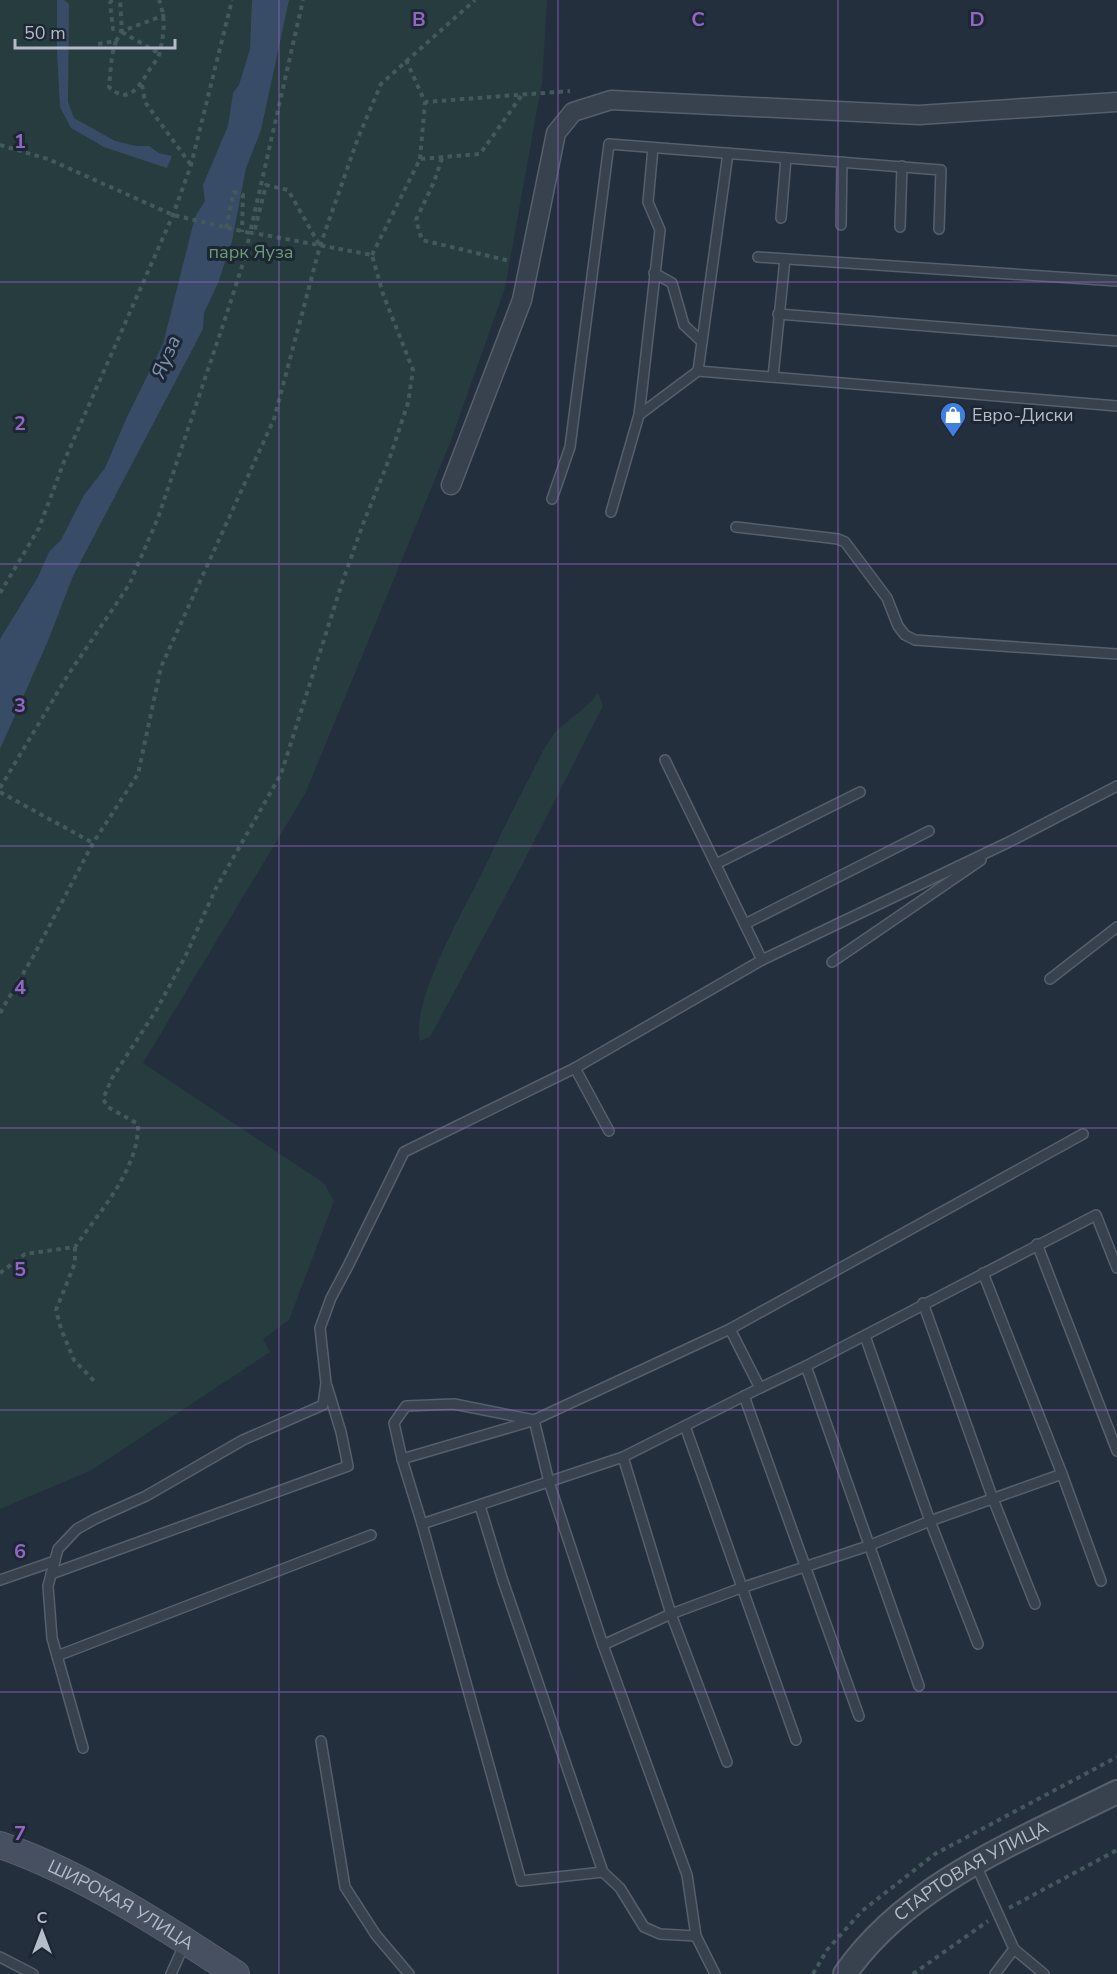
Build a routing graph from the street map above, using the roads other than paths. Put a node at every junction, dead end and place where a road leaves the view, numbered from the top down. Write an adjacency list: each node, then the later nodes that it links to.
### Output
1 (1117, 102): 22 (street)
2 (653, 148): 3 (lane); 13 (lane); 23 (lane)
3 (728, 153): 4 (lane); 17 (lane)
4 (786, 158): 5 (lane); 7 (lane)
5 (842, 162): 6 (lane); 8 (lane)
6 (902, 166): 9 (lane); 10 (lane)
7 (781, 218)
8 (841, 225)
9 (900, 227)
10 (939, 230)
11 (758, 257): 12 (lane)
12 (785, 259): 14 (lane); 15 (lane)
13 (654, 273): 17 (lane); 21 (lane)
14 (1117, 280)
15 (778, 314): 16 (lane); 19 (lane)
16 (1117, 341)
17 (702, 342): 18 (lane)
18 (698, 371): 19 (lane); 21 (lane)
19 (773, 377): 20 (lane)
20 (1117, 406)
21 (639, 415): 24 (lane)
22 (450, 485)
23 (552, 499)
24 (611, 512)
25 (736, 526): 26 (lane)
26 (1117, 654)
27 (665, 760): 32 (lane)
28 (1117, 786): 31 (lane)
29 (860, 792): 32 (lane)
30 (928, 831): 33 (lane)
31 (1009, 842): 35 (lane); 36 (lane)
32 (716, 864): 33 (lane)
33 (745, 924): 35 (lane)
34 (1117, 927): 37 (lane)
35 (762, 960): 38 (lane)
36 (832, 962)
37 (1050, 979)
38 (575, 1068): 39 (lane); 48 (lane)
39 (609, 1131)
40 (1083, 1134): 45 (lane)
41 (1037, 1244): 42 (lane); 43 (lane); 53 (lane)
42 (1117, 1268)
43 (983, 1274): 44 (lane); 56 (lane)
44 (923, 1303): 46 (lane); 58 (lane)
45 (730, 1329): 49 (lane); 51 (lane)
46 (865, 1336): 47 (lane); 60 (lane)
47 (806, 1366): 49 (lane); 63 (lane)
48 (326, 1383): 64 (lane); 66 (lane)
49 (760, 1388): 50 (lane)
50 (744, 1396): 52 (lane); 65 (lane)
51 (534, 1420): 55 (lane); 55 (lane); 57 (lane)
52 (685, 1426): 54 (lane); 69 (lane)
53 (1117, 1451)
54 (623, 1457): 57 (lane); 71 (lane)
55 (402, 1459): 61 (lane)
56 (1062, 1474): 58 (lane); 68 (lane)
57 (549, 1482): 59 (lane); 73 (lane)
58 (993, 1499): 60 (lane); 70 (lane)
59 (480, 1506): 61 (lane); 84 (lane)
60 (930, 1521): 63 (lane); 72 (lane)
61 (422, 1524): 84 (lane)
62 (371, 1535): 74 (lane)
63 (868, 1546): 65 (lane); 75 (lane)
64 (55, 1561): 66 (lane); 67 (lane)
65 (805, 1567): 69 (lane); 76 (lane)
66 (51, 1575): 74 (lane)
67 (0, 1580)
68 (1101, 1581)
69 (741, 1588): 71 (lane); 77 (lane)
70 (1035, 1604)
71 (671, 1614): 73 (lane); 80 (lane)
72 (978, 1644)
73 (603, 1645): 85 (lane)
74 (57, 1656): 79 (lane)
75 (919, 1686)
76 (859, 1716)
77 (796, 1740)
78 (321, 1741): 92 (lane)
79 (83, 1749)
80 (727, 1762)
81 (1117, 1792): 83 (street, СТАРТОВАЯ УЛИЦА)
82 (0, 1845): 86 (main road, ШИРОКАЯ УЛИЦА)
83 (975, 1863): 87 (lane); 94 (street, СТАРТОВАЯ УЛИЦА)
84 (603, 1872): 85 (lane)
85 (696, 1936): 93 (lane)
86 (186, 1941): 90 (lane); 91 (main road, ШИРОКАЯ УЛИЦА)
87 (1014, 1949): 95 (lane); 96 (lane)
88 (0, 1957): 89 (lane)
89 (33, 1974)
90 (171, 1974)
91 (236, 1974)
92 (408, 1974)
93 (715, 1974)
94 (845, 1974)
95 (996, 1974)
96 (1044, 1974)

